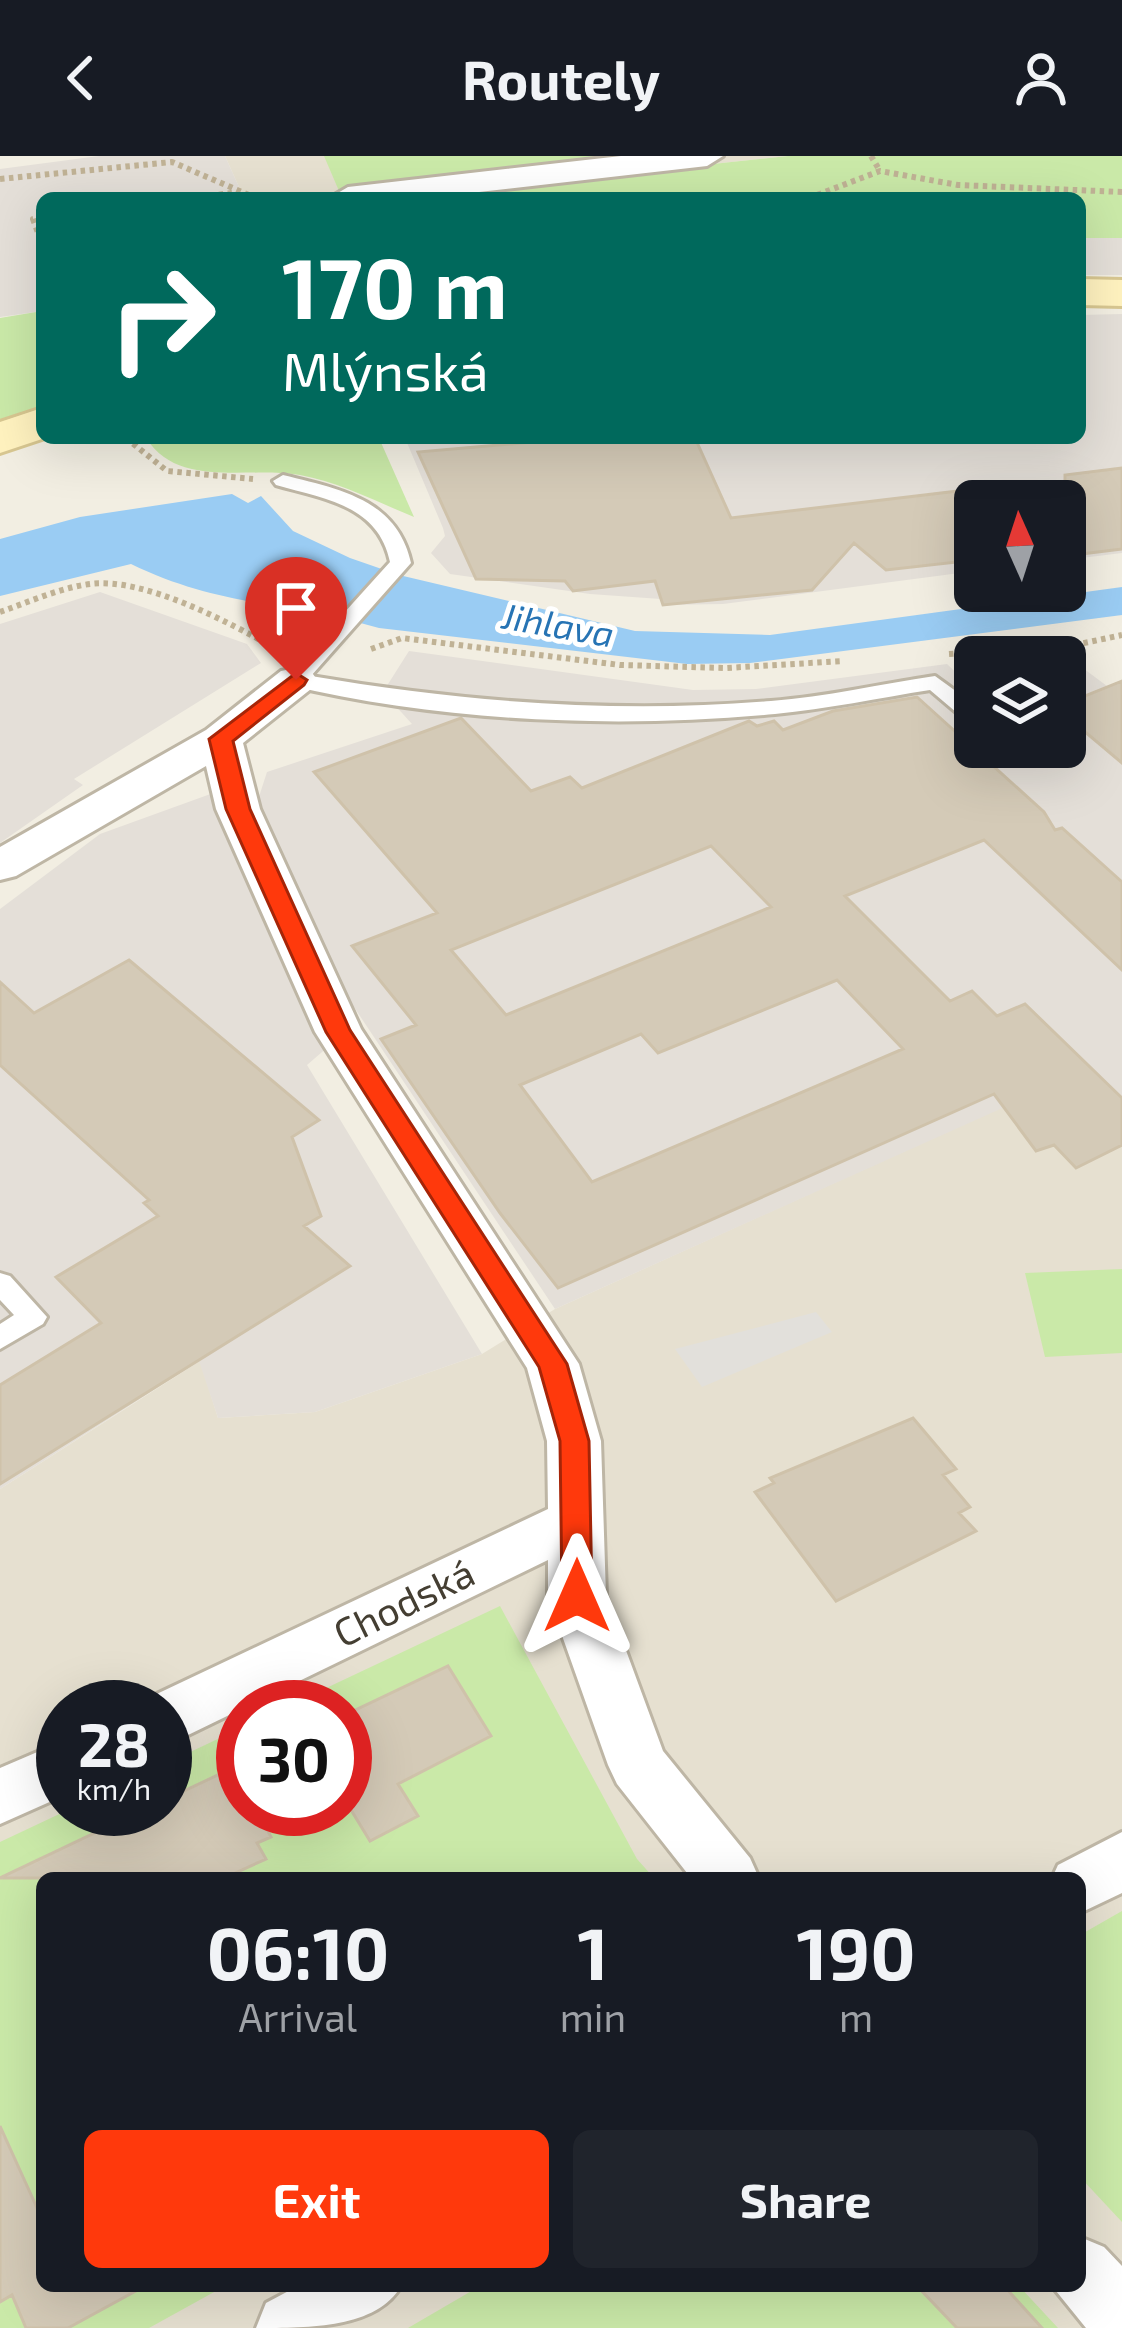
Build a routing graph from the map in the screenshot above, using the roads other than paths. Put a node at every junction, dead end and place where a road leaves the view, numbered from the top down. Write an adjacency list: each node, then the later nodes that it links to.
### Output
1 (707, 156): 2 (street)
2 (384, 192)
3 (1086, 292): 4 (street)
4 (1122, 293)
5 (36, 425): 6 (street)
6 (0, 440)
7 (283, 482): 8 (lane)
8 (306, 669): 9 (lane); 10 (street)
9 (954, 699)
10 (221, 739): 11 (street); 14 (street)
11 (0, 866)
12 (0, 1283): 13 (lane)
13 (0, 1338)
14 (577, 1520): 15 (street, Chodská); 19 (street)
15 (192, 1705)
16 (36, 1780): 17 (street)
17 (0, 1797)
18 (1122, 1860): 20 (street)
19 (723, 1872)
20 (1086, 1881)
21 (1086, 2277): 23 (street)
22 (356, 2292): 24 (street)
23 (1122, 2316)
24 (291, 2328)

